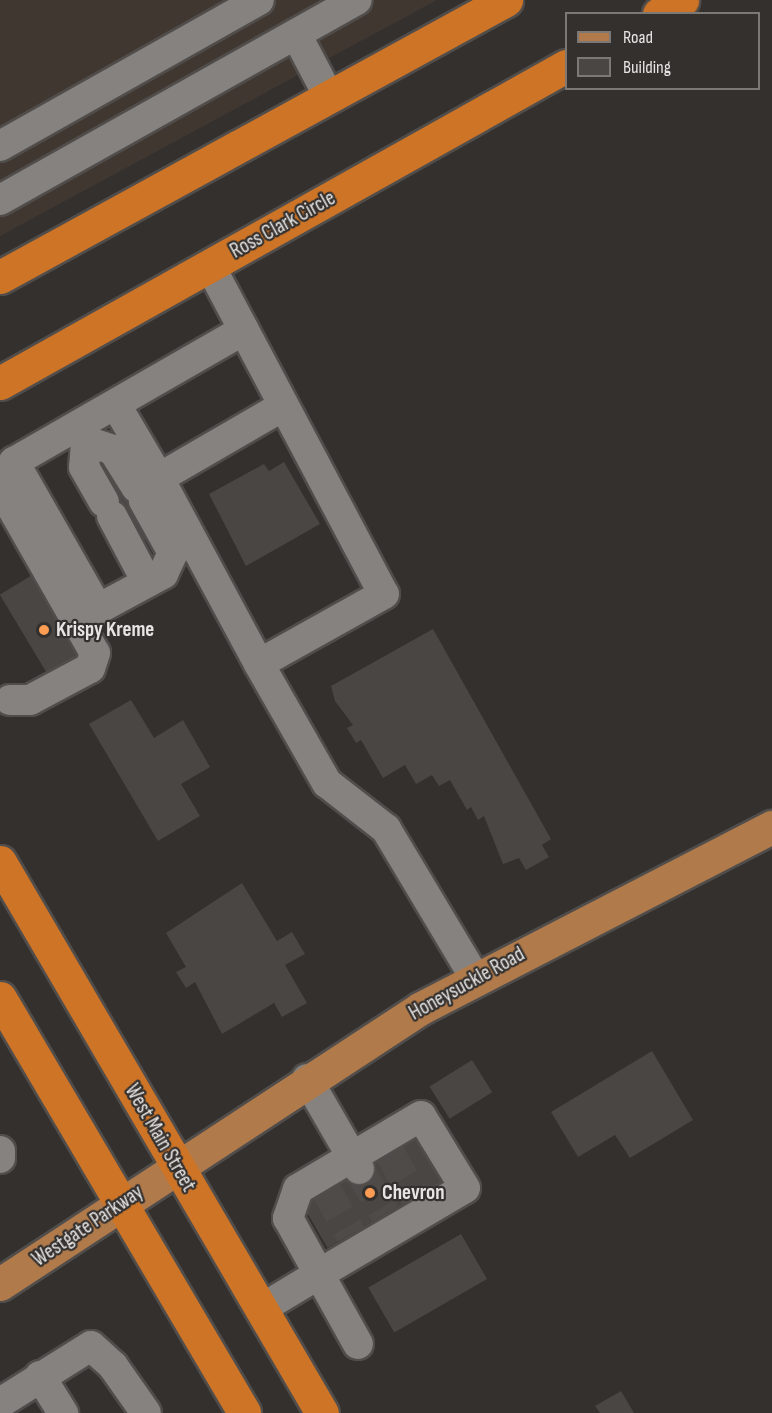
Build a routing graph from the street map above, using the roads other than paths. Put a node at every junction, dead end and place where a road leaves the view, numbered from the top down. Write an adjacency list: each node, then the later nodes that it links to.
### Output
1 (259, 0): 9 (lane)
2 (357, 0): 6 (lane)
3 (506, 0): 8 (highway)
4 (682, 0): 5 (highway)
5 (662, 12)
6 (296, 34): 8 (lane); 10 (lane)
7 (565, 67): 11 (highway, Ross Clark Circle)
8 (328, 95): 12 (highway)
9 (0, 146)
10 (0, 200)
11 (210, 266): 13 (lane); 14 (highway, Ross Clark Circle)
12 (0, 277)
13 (244, 330): 15 (lane); 16 (lane)
14 (0, 383)
15 (116, 405): 17 (lane); 19 (lane)
16 (283, 406): 19 (lane); 22 (lane)
17 (82, 434): 18 (lane); 19 (lane); 21 (lane)
18 (4, 488): 21 (lane); 23 (lane)
19 (146, 488): 20 (lane); 21 (lane)
20 (199, 555): 21 (lane); 22 (lane)
21 (155, 578)
22 (259, 664): 26 (lane)
23 (3, 696)
24 (772, 827): 26 (main road, Honeysuckle Road)
25 (0, 862): 32 (highway, West Main Street)
26 (475, 978): 28 (main road, Honeysuckle Road)
27 (0, 998): 33 (highway)
28 (307, 1079): 31 (lane); 32 (main road, Honeysuckle Road)
29 (0, 1151): 30 (lane)
30 (0, 1158)
31 (356, 1163): 34 (lane); 34 (lane)
32 (176, 1166): 33 (main road, Westgate Parkway); 36 (highway, West Main Street)
33 (120, 1204): 35 (main road, Westgate Parkway); 42 (highway)
34 (319, 1274): 36 (lane); 37 (lane)
35 (0, 1284)
36 (261, 1309): 43 (highway, West Main Street)
37 (358, 1344)
38 (40, 1376): 39 (lane); 40 (lane); 41 (lane)
39 (0, 1403)
40 (63, 1413)
41 (146, 1413)
42 (244, 1413)
43 (322, 1413)

